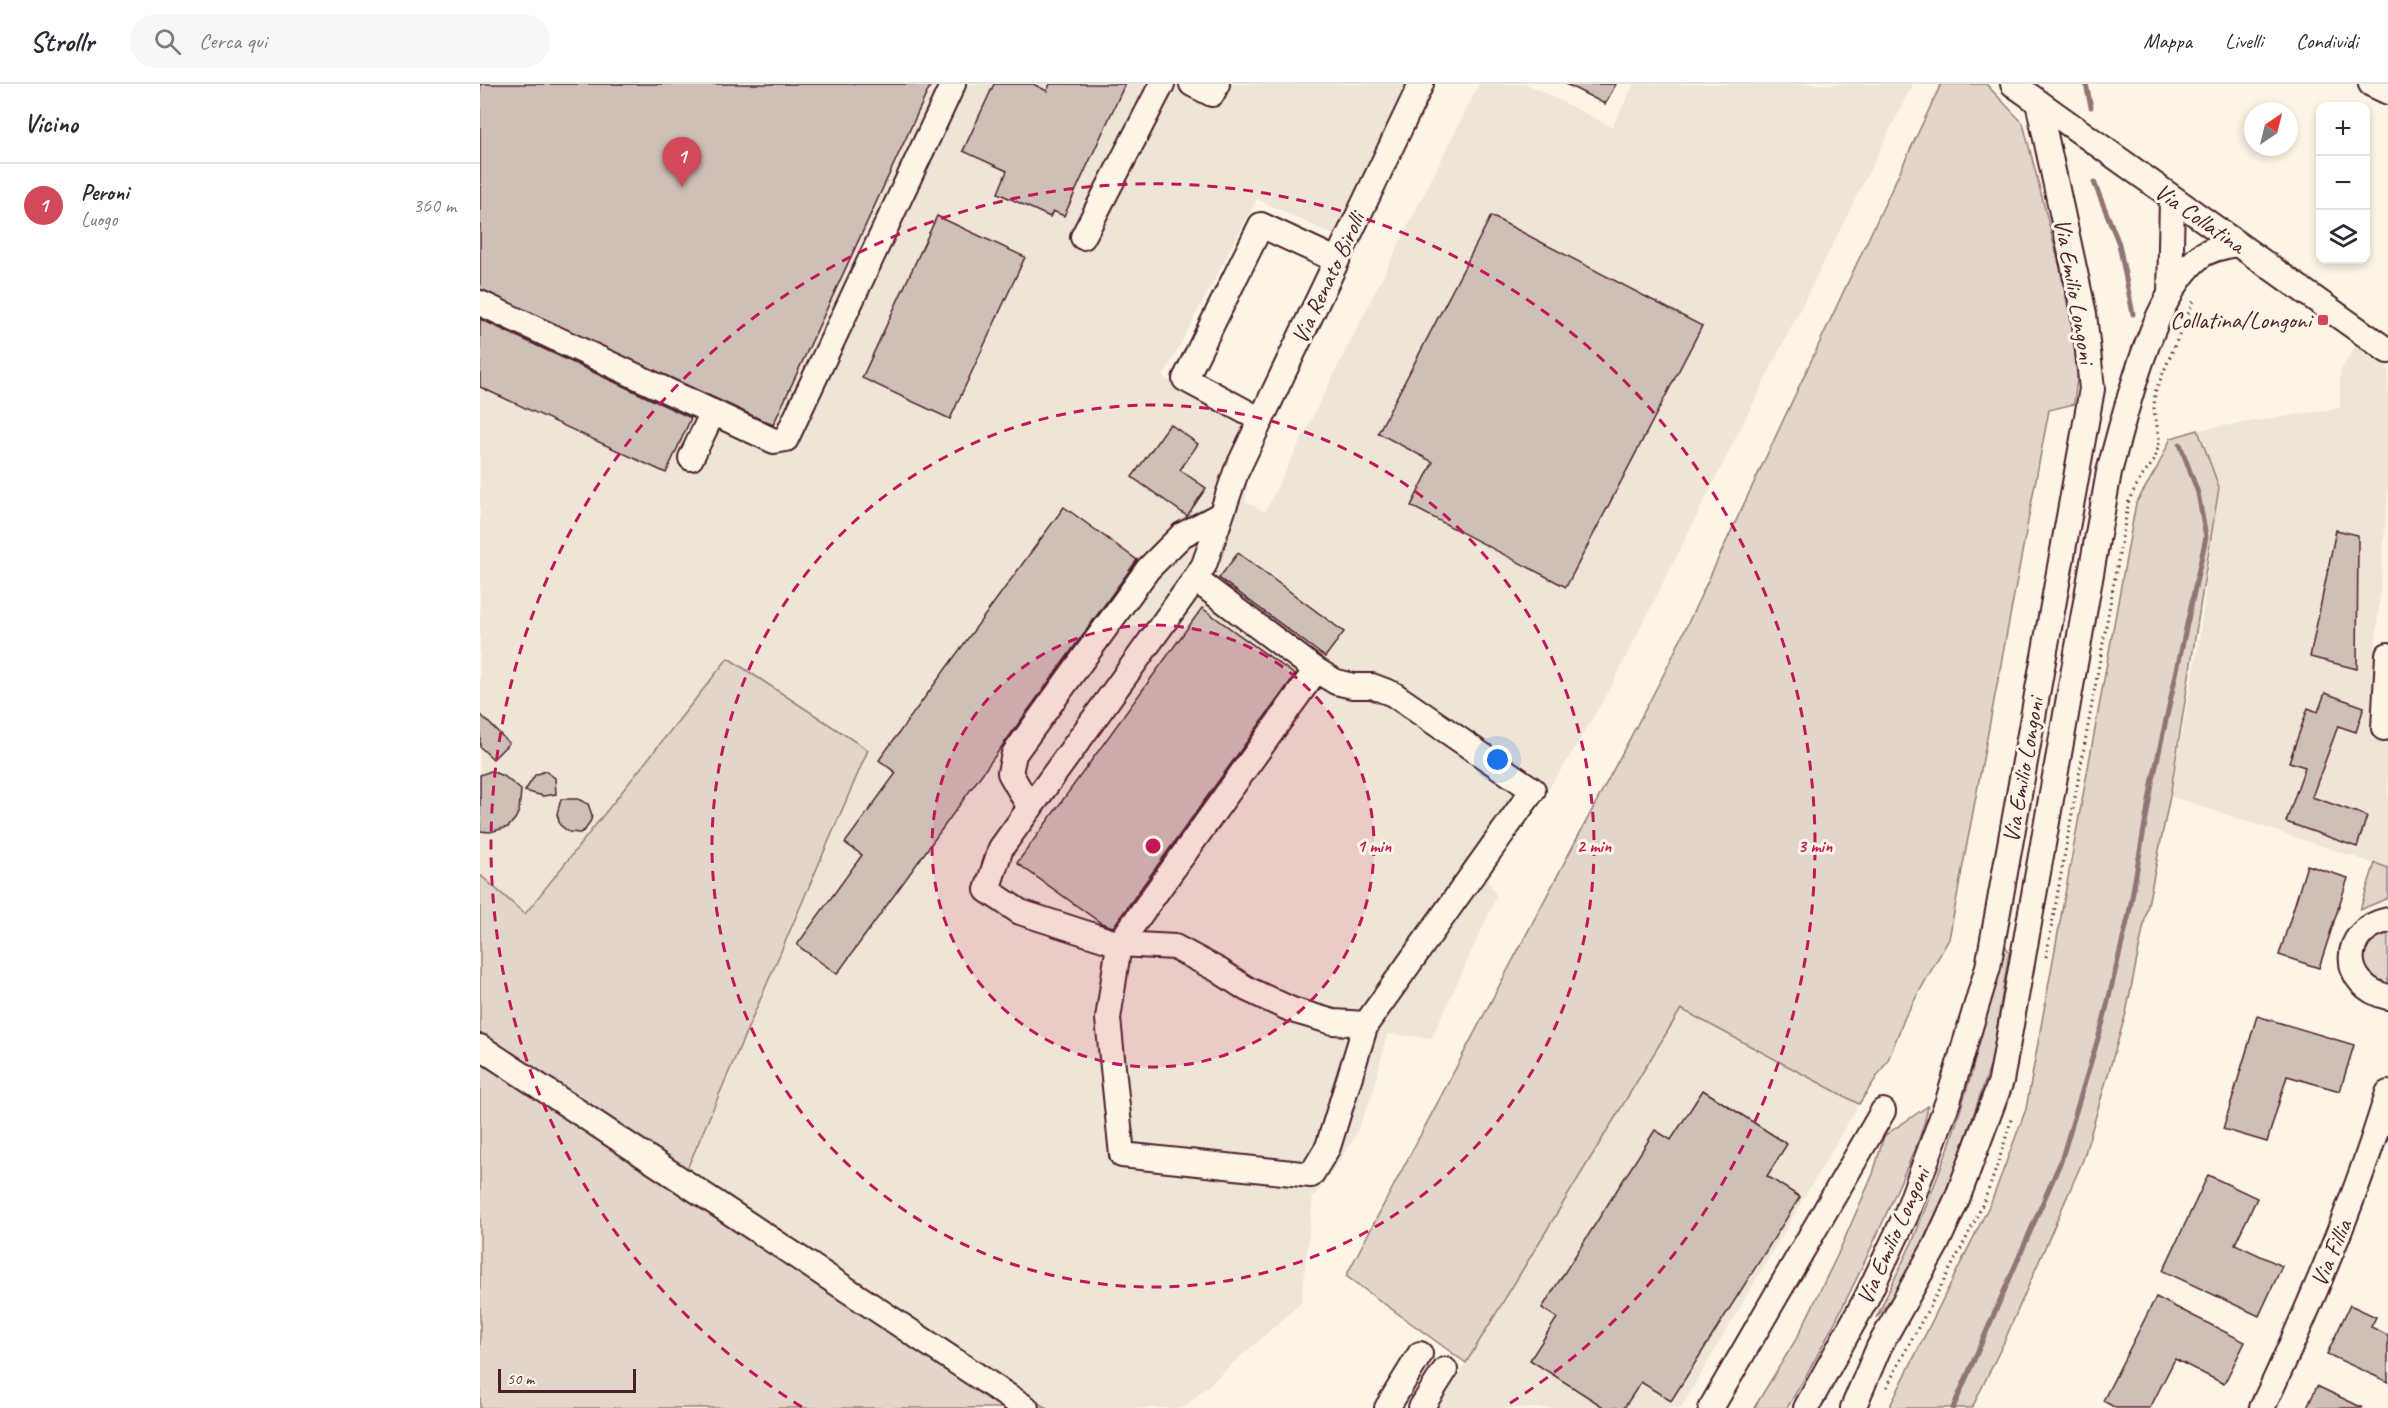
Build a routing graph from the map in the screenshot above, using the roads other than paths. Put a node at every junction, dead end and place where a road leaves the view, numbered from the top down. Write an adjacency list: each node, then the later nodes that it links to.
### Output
1 (953, 84): 17 (street)
2 (1162, 84): 11 (street)
3 (1192, 84): 4 (street)
4 (1217, 84)
5 (1421, 84): 13 (street, Via Renato Birolli)
6 (2013, 84): 9 (street, Via Collatina)
7 (2371, 84): 8 (street)
8 (2388, 92)
9 (2038, 102): 10 (street, Via Collatina); 39 (street, Via Emilio Longoni)
10 (2172, 198): 12 (street, Via Collatina); 14 (street)
11 (1083, 237)
12 (2236, 244): 14 (street, Via Emilio Longoni); 16 (street, Via Collatina)
13 (1336, 260): 18 (street, Via Renato Birolli); 18 (street)
14 (2170, 295): 40 (street, Via Emilio Longoni)
15 (480, 303): 17 (street)
16 (2388, 351)
17 (712, 412): 19 (street)
18 (1261, 420): 20 (street, Via Renato Birolli)
19 (691, 458)
20 (1221, 515): 21 (street, Via Renato Birolli); 25 (street)
21 (1195, 579): 23 (street); 25 (street, Via Renato Birolli)
22 (2388, 655): 24 (street)
23 (1316, 670): 27 (street); 29 (street)
24 (2384, 728)
25 (1030, 808): 27 (street, Via Renato Birolli)
26 (2388, 920): 28 (street)
27 (1119, 944): 29 (street); 29 (street)
28 (2388, 997)
29 (1366, 1024)
30 (480, 1047): 35 (street)
31 (2388, 1095): 41 (street, Via Fillia)
32 (1883, 1111): 38 (street)
33 (1420, 1354): 36 (street)
34 (1445, 1370): 37 (street)
35 (1026, 1408)
36 (1387, 1408)
37 (1421, 1408)
38 (1711, 1408)
39 (1806, 1408)
40 (1853, 1408)
41 (2262, 1408)

